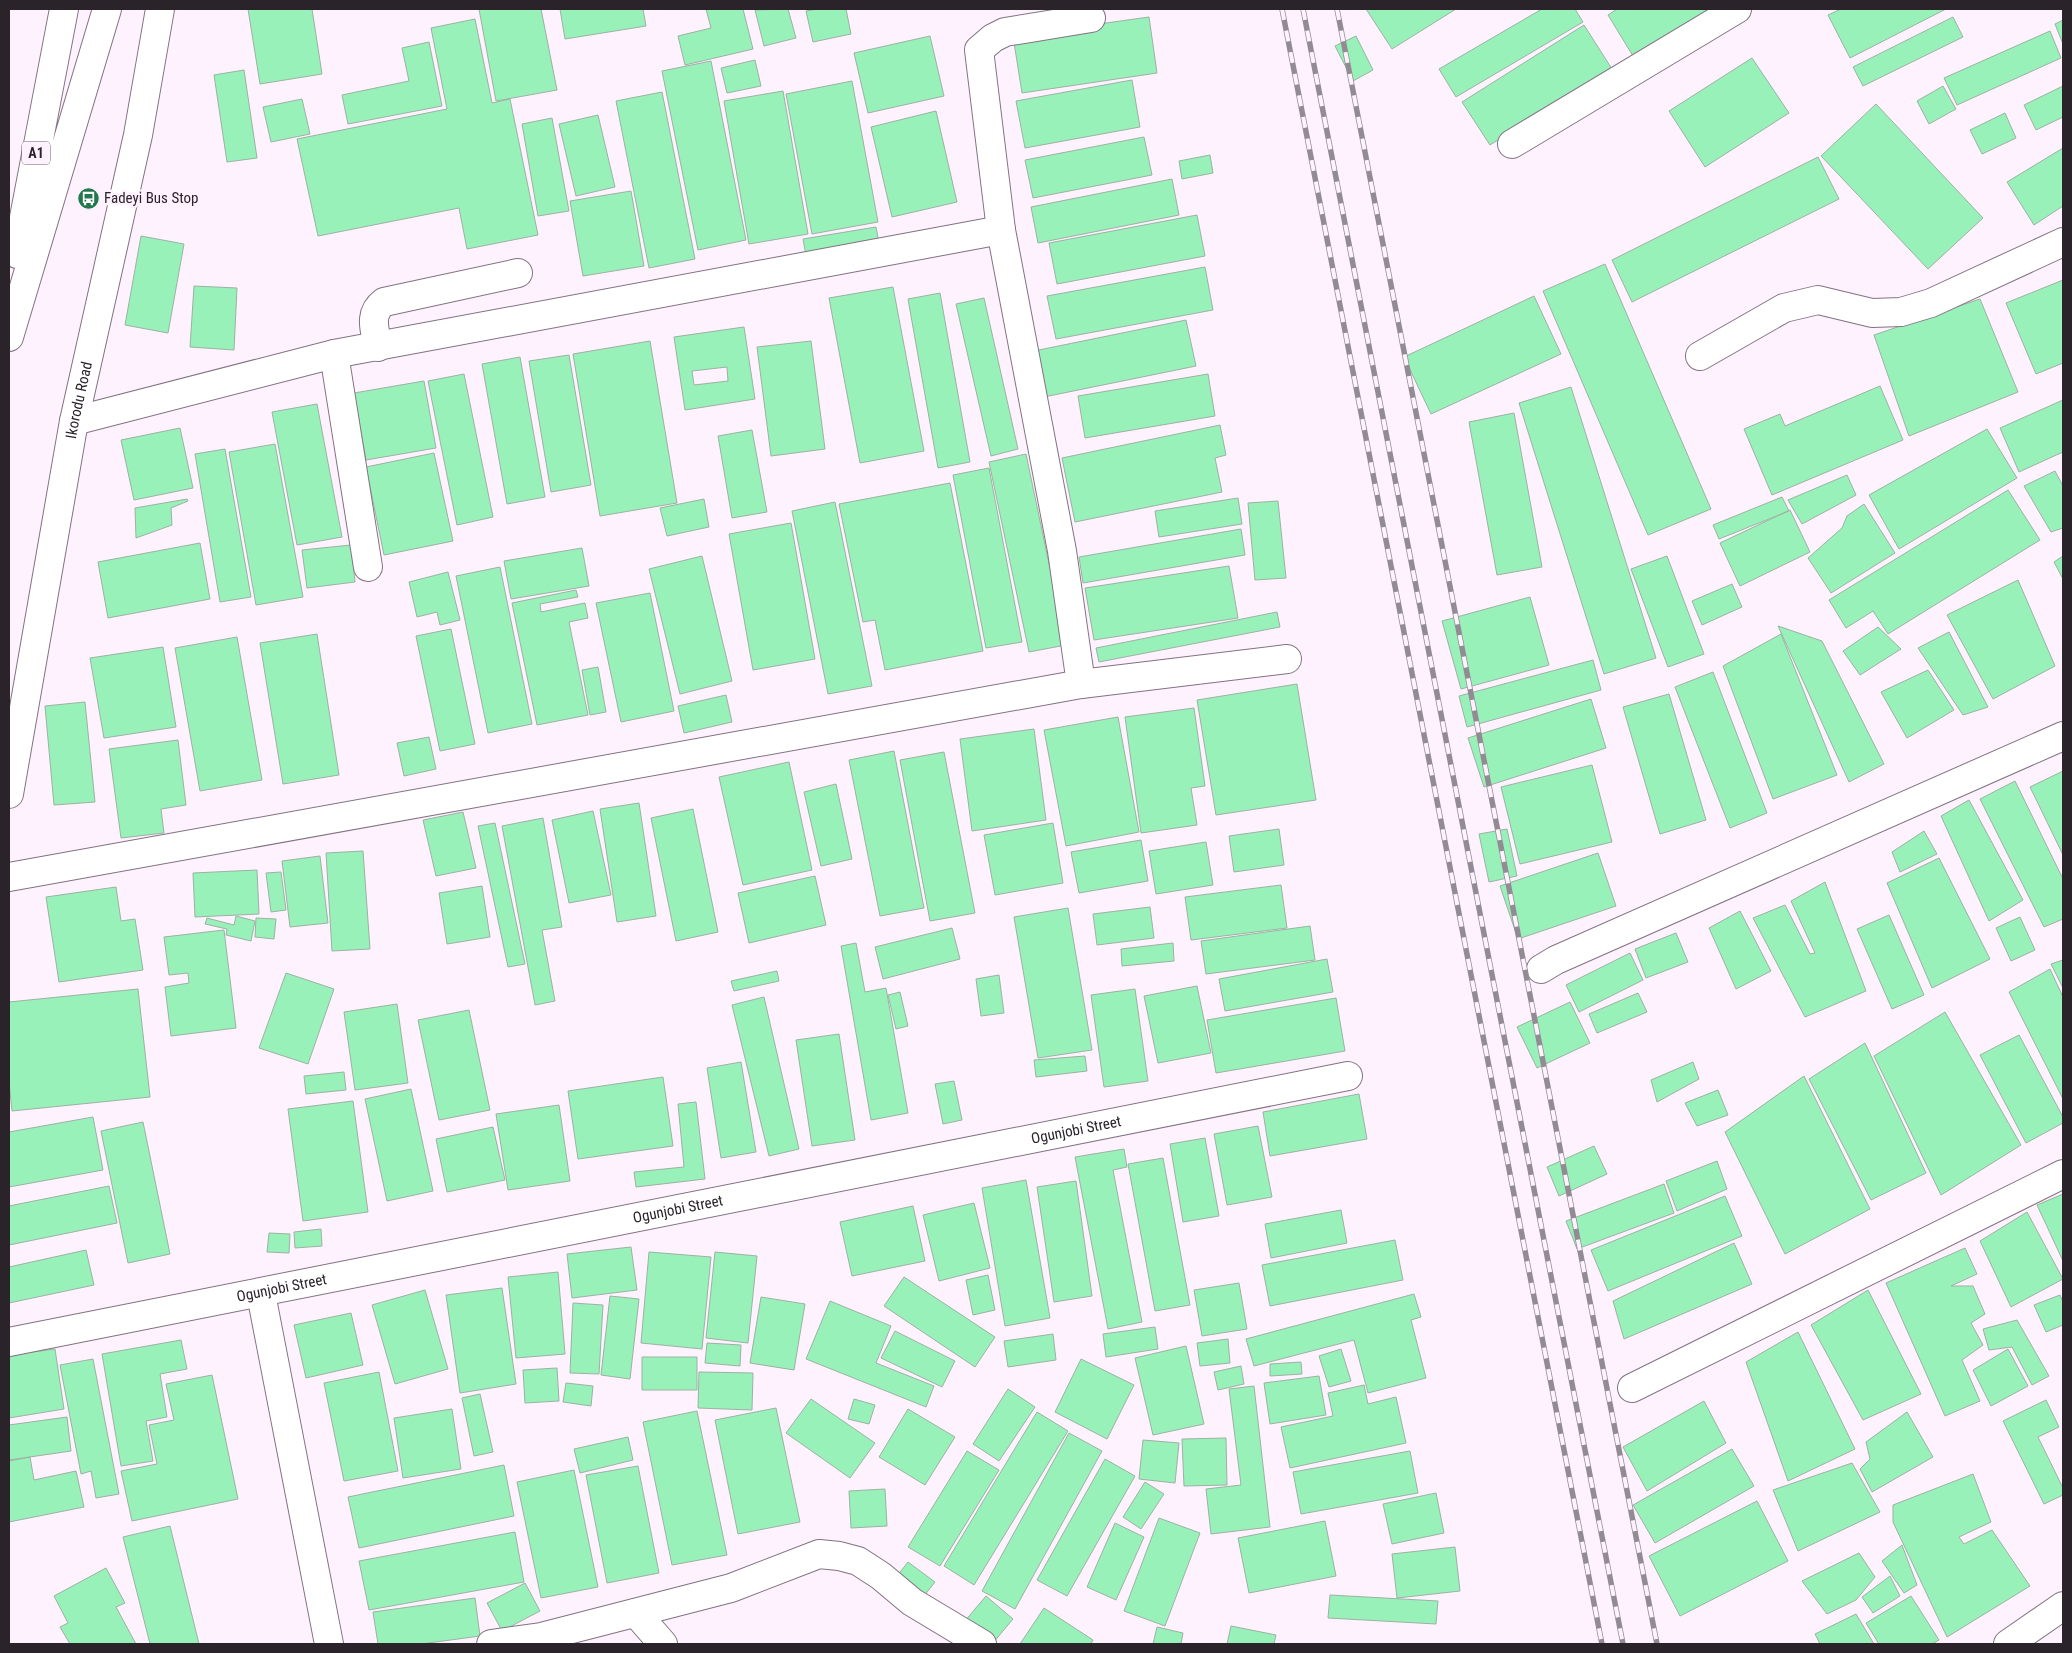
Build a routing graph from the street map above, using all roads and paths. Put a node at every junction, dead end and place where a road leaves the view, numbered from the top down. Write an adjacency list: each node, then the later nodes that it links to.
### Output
1 (64, 9): 10 (main road, A1)
2 (106, 9): 11 (main road)
3 (160, 9): 15 (main road, Ikorodu Road)
4 (1737, 9): 6 (main road)
5 (1091, 18): 7 (main road)
6 (1512, 144)
7 (1001, 230): 12 (main road); 18 (main road)
8 (2063, 242): 14 (main road)
9 (518, 274): 12 (main road)
10 (9, 298)
11 (9, 337)
12 (378, 347): 13 (main road)
13 (334, 354): 15 (main road); 16 (main road)
14 (1700, 356)
15 (74, 421): 20 (main road, Ikorodu Road)
16 (368, 567)
17 (1287, 659): 18 (main road)
18 (1081, 684): 21 (main road)
19 (2063, 736): 22 (main road)
20 (9, 794)
21 (9, 877)
22 (1541, 969)
23 (1348, 1076): 25 (main road, Ogunjobi Street)
24 (2063, 1174): 27 (main road)
25 (261, 1294): 26 (main road, Ogunjobi Street); 30 (main road)
26 (9, 1342)
27 (1632, 1388)
28 (2063, 1606): 34 (main road)
29 (636, 1613): 31 (main road); 32 (main road); 33 (main road)
30 (329, 1644)
31 (491, 1644)
32 (663, 1644)
33 (982, 1644)
34 (2008, 1644)

